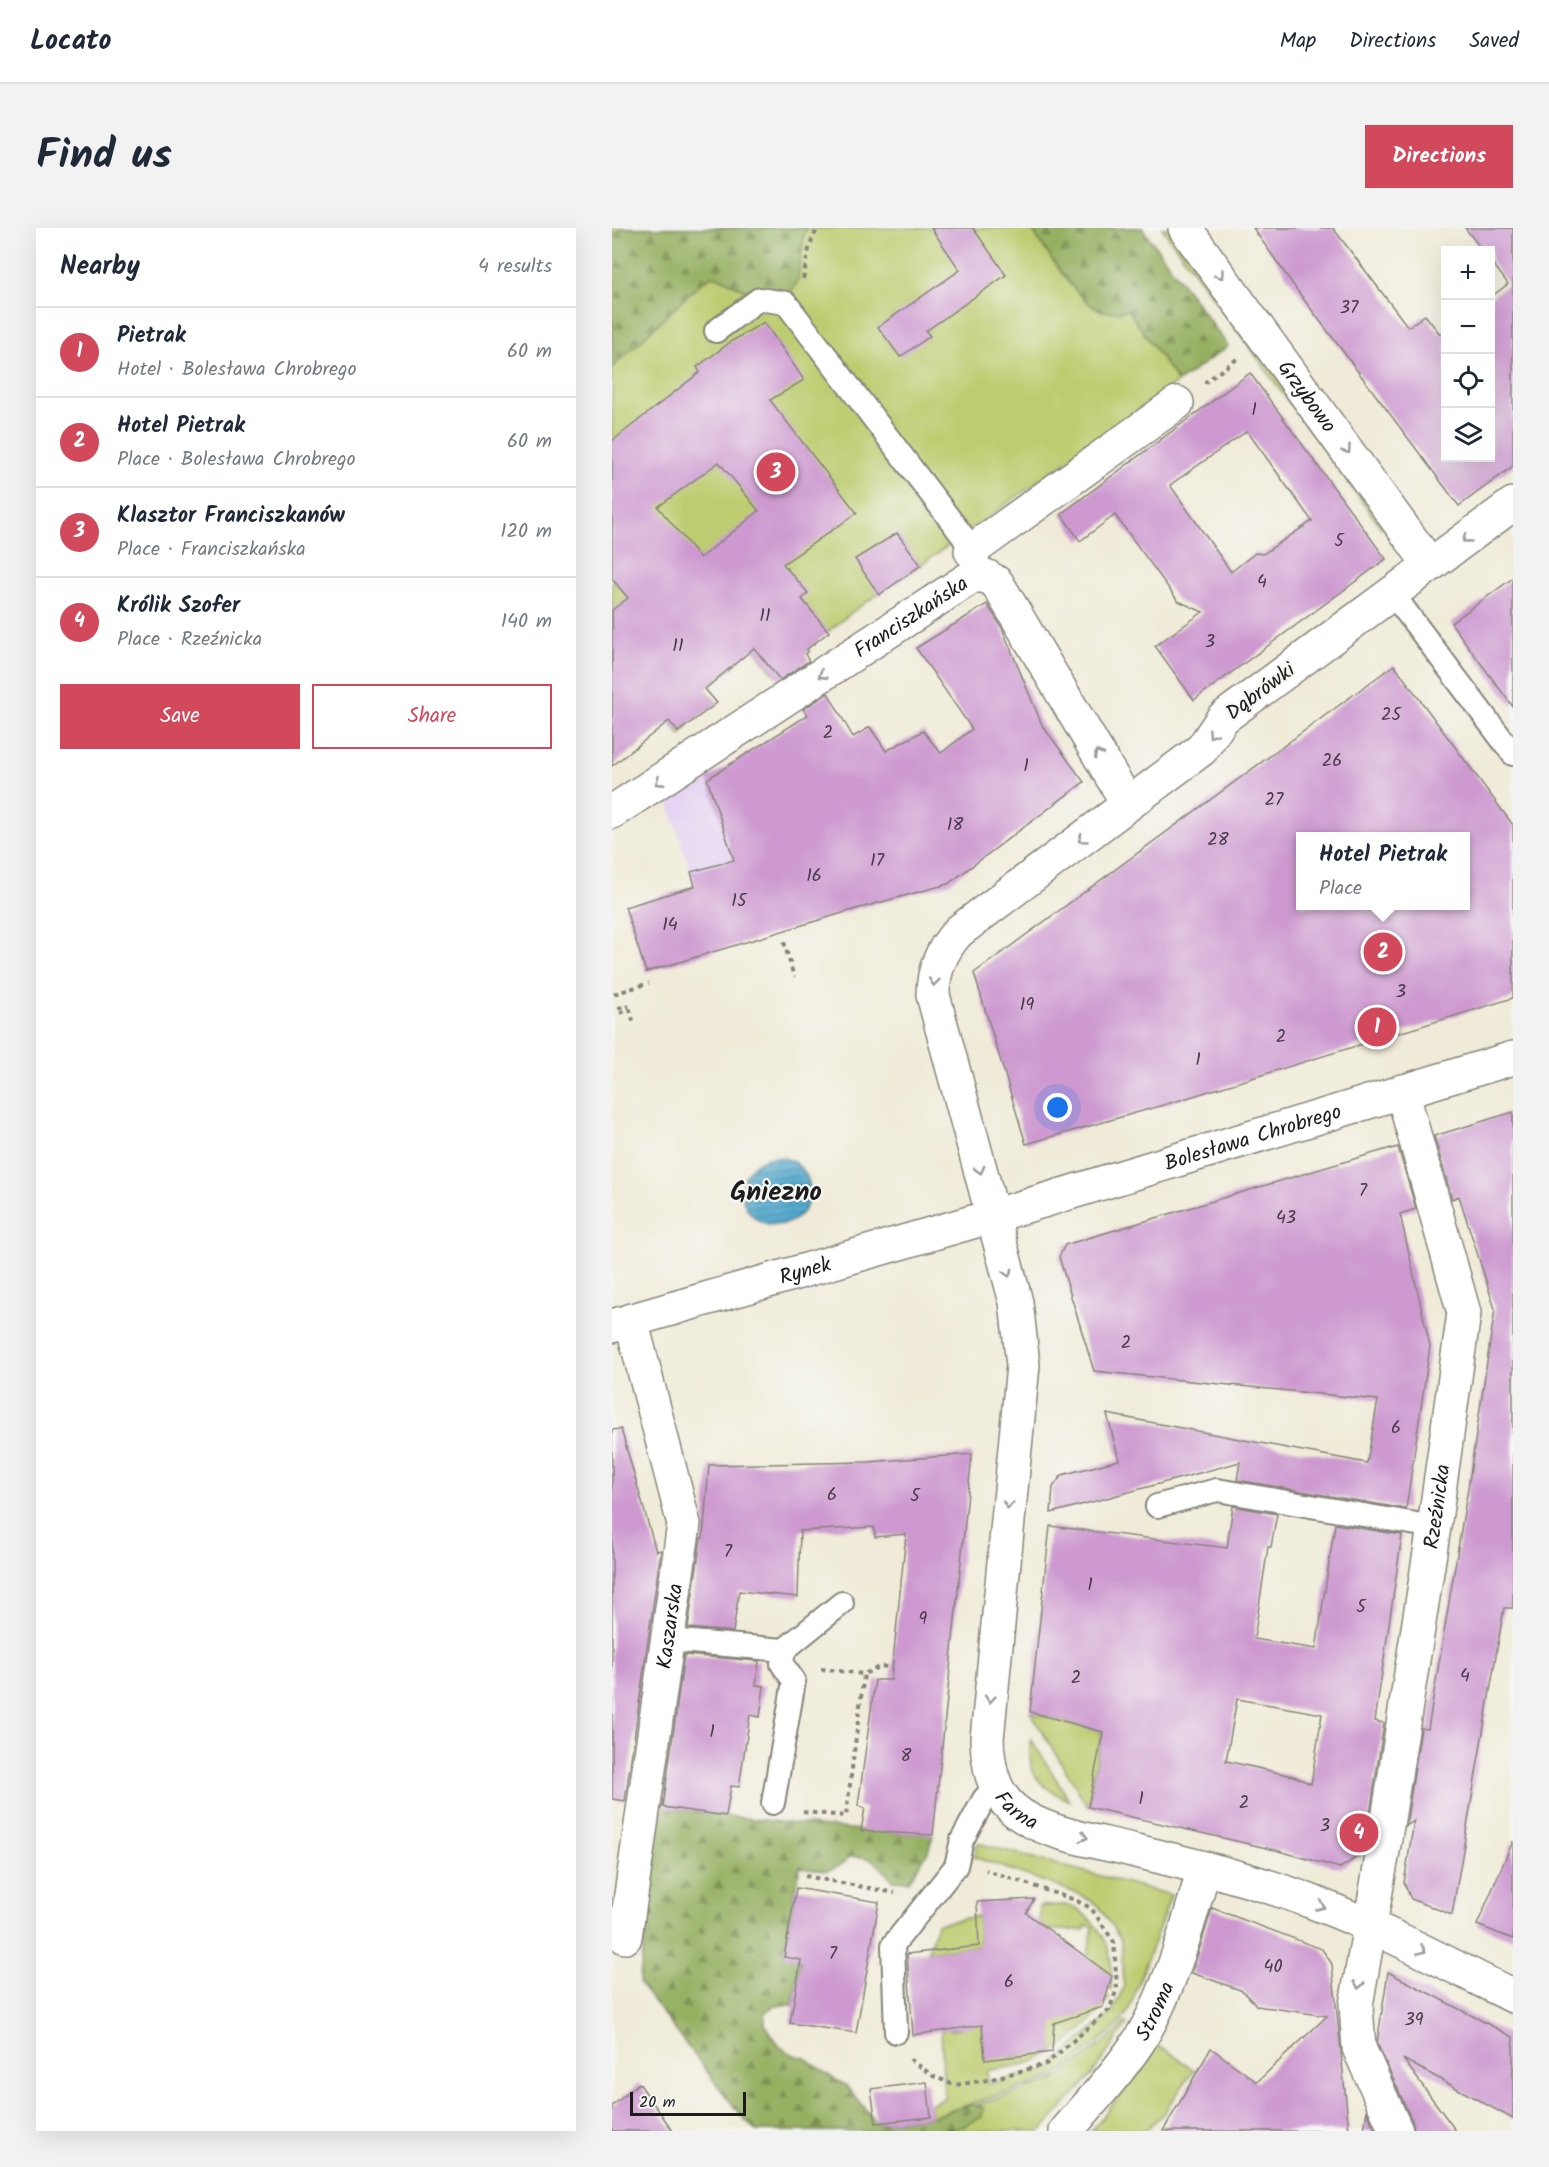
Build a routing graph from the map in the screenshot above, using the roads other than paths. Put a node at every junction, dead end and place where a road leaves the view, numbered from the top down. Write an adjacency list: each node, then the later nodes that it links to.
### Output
1 (1185, 228): 6 (street, Grzybowo, one-way to 6)
2 (716, 331): 5 (lane)
3 (1177, 403): 5 (street)
4 (1513, 504): 6 (street, Dąbrówki, one-way to 6)
5 (979, 563): 9 (street, Franciszkańska, one-way to 5); 10 (street, Franciszkańska, one-way to 10)
6 (1430, 565): 7 (street, Dąbrówki)
7 (1392, 593): 8 (lane); 9 (street, Dąbrówki, one-way to 9)
8 (1513, 754)
9 (1128, 804): 13 (street, Dąbrówki, one-way to 13)
10 (612, 812)
11 (1513, 1058): 12 (street, Bolesława Chrobrego)
12 (1402, 1091): 13 (street, Bolesława Chrobrego); 16 (street, Rzeźnicka)
13 (993, 1216): 14 (street, Rynek); 20 (street, Farna, one-way to 20)
14 (620, 1324): 18 (street, Kaszarska)
15 (1156, 1506): 16 (lane)
16 (1434, 1527): 23 (street, Rzeźnicka)
17 (842, 1603): 19 (lane)
18 (668, 1640): 19 (lane); 24 (street, Kaszarska)
19 (784, 1650): 21 (lane)
20 (995, 1786): 22 (street, Farna, one-way to 22); 26 (lane)
21 (773, 1803)
22 (1204, 1868): 23 (street, Farna, one-way to 23); 27 (street, Stroma)
23 (1368, 1927): 25 (street, Farna, one-way to 25); 28 (street, Rzeźnicka, one-way to 28)
24 (625, 1937)
25 (1513, 1996)
26 (896, 2032)
27 (1066, 2131)
28 (1396, 2131)

